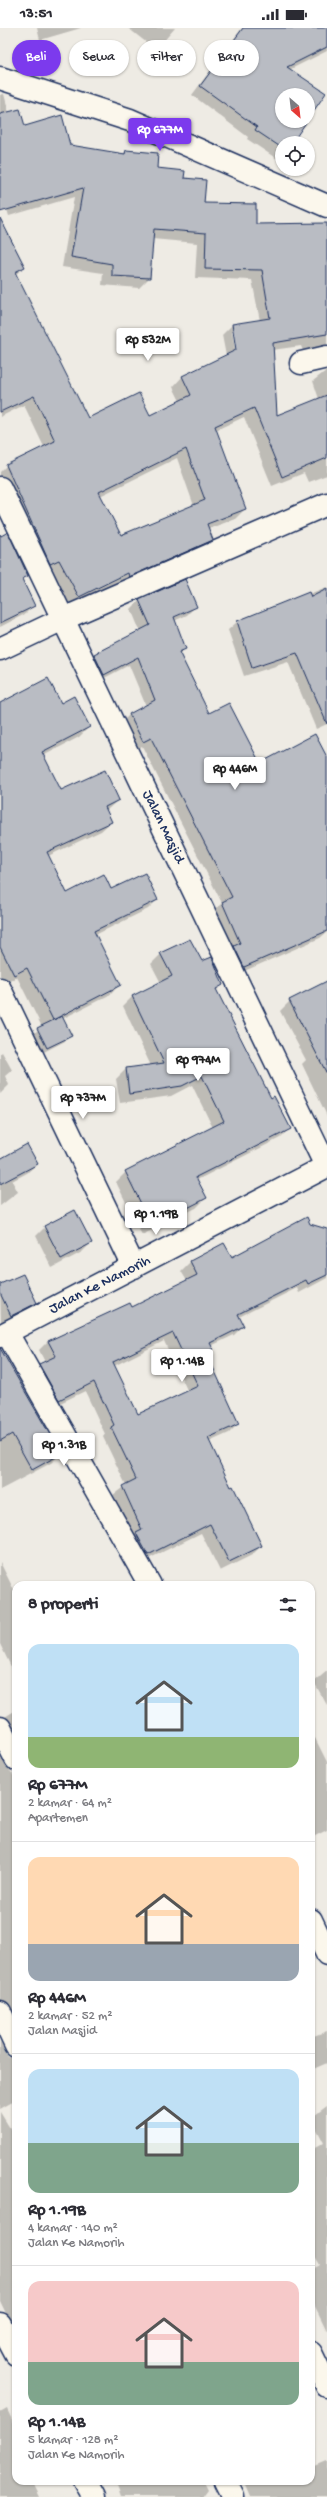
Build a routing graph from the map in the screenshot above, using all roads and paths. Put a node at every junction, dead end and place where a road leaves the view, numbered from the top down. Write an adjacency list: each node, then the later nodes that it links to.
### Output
1 (0, 78): 2 (main road)
2 (327, 206)
3 (327, 357): 4 (main road)
4 (301, 363)
5 (0, 488): 7 (main road, Jalan Masjid)
6 (327, 504): 7 (main road)
7 (63, 619): 8 (main road); 10 (main road, Jalan Masjid)
8 (0, 649)
9 (0, 989): 11 (main road)
10 (327, 1166): 11 (main road, Jalan Ke Namorih)
11 (134, 1267): 12 (main road, Jalan Ke Namorih)
12 (3, 1334): 13 (main road)
13 (148, 1581)
14 (0, 1728): 15 (main road)
15 (12, 1751)
16 (315, 1928): 17 (main road)
17 (327, 1954)
18 (0, 2012): 19 (main road)
19 (12, 2038)
20 (0, 2324): 21 (main road)
21 (12, 2346)
22 (315, 2360): 23 (main road)
23 (326, 2379)
24 (87, 2485): 26 (main road)
25 (227, 2485): 27 (main road)
26 (94, 2497)
27 (233, 2497)

